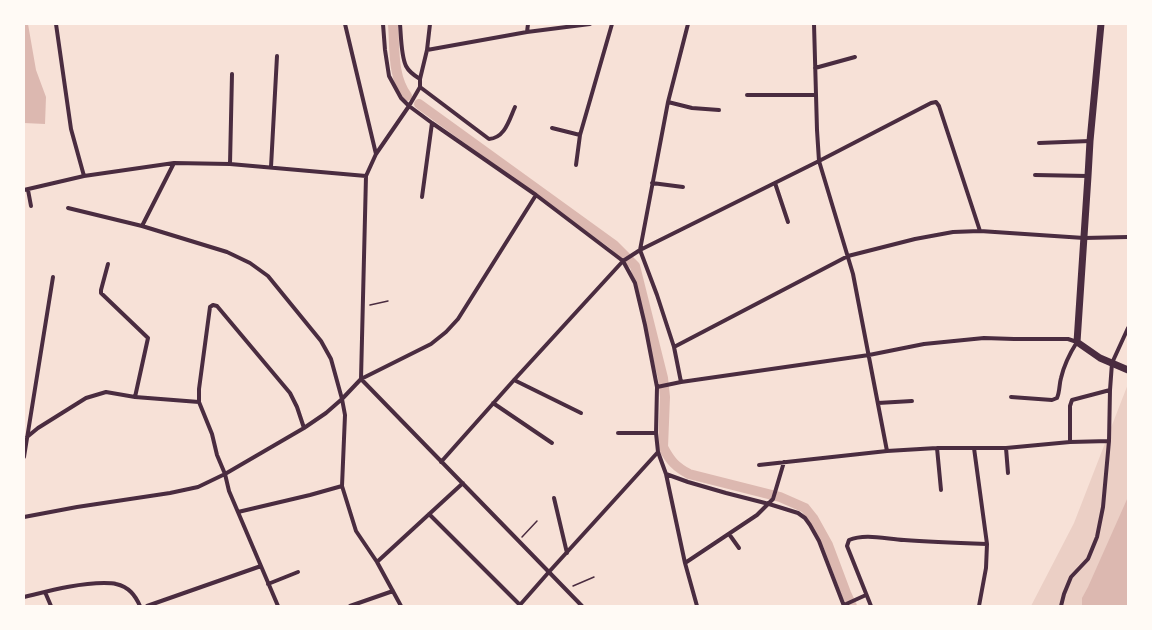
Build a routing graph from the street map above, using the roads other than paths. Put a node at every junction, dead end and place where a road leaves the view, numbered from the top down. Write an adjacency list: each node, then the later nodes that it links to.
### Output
1 (56, 24): 38 (street)
2 (345, 24): 31 (street)
3 (383, 24): 23 (street)
4 (400, 24): 18 (street)
5 (430, 24): 13 (street)
6 (528, 24): 12 (street)
7 (590, 24): 12 (street)
8 (612, 24): 28 (street)
9 (688, 24): 22 (street)
10 (814, 24): 16 (street)
11 (1101, 24): 29 (street)
12 (527, 32): 13 (street)
13 (427, 50): 18 (street)
14 (277, 56): 36 (street)
15 (855, 57): 16 (street)
16 (815, 68): 21 (street)
17 (232, 74): 34 (street)
18 (420, 80): 19 (street)
19 (420, 88): 23 (street); 24 (street)
20 (747, 95): 21 (street)
21 (816, 95): 32 (street)
22 (668, 102): 25 (street); 41 (street)
23 (410, 106): 26 (street); 31 (street)
24 (515, 107)
25 (719, 110)
26 (432, 123): 45 (street); 46 (street)
27 (552, 128): 28 (street)
28 (580, 135): 35 (street)
29 (1090, 141): 30 (street); 40 (street)
30 (1039, 143)
31 (376, 154): 39 (street)
32 (819, 161): 42 (street); 51 (street); 55 (street)
33 (174, 163): 34 (street); 38 (street); 50 (street)
34 (230, 164): 36 (street)
35 (576, 165)
36 (270, 167): 39 (street)
37 (1034, 175): 40 (street)
38 (84, 176): 44 (street)
39 (366, 176): 65 (street)
40 (1088, 176): 53 (street)
41 (652, 183): 43 (street); 54 (street)
42 (775, 183): 49 (street); 54 (street)
43 (683, 187)
44 (26, 190): 47 (street)
45 (536, 195): 56 (street); 65 (street)
46 (422, 197)
47 (31, 206)
48 (68, 208): 50 (street)
49 (788, 222)
50 (142, 226): 72 (street)
51 (980, 231): 53 (street); 55 (street)
52 (1128, 237): 53 (street)
53 (1084, 238): 60 (street)
54 (638, 251): 56 (street); 61 (street)
55 (848, 256): 61 (street); 62 (street)
56 (623, 261): 66 (street); 68 (street)
57 (108, 264): 70 (street)
58 (53, 277): 81 (street)
59 (1128, 328): 63 (street)
60 (1077, 342): 62 (street); 63 (street); 71 (street)
61 (674, 347): 67 (street)
62 (869, 355): 67 (street); 76 (street)
63 (1112, 363): 64 (street); 69 (street)
64 (1128, 370)
65 (361, 378): 72 (street); 91 (street)
66 (514, 380): 75 (street); 77 (street)
67 (679, 382): 68 (street)
68 (657, 386): 80 (street)
69 (1110, 390): 82 (street); 83 (street)
70 (135, 397): 74 (street); 81 (street)
71 (1011, 397)
72 (342, 399): 78 (street); 98 (street)
73 (912, 401): 76 (street)
74 (199, 402): 78 (street); 95 (street)
75 (493, 403): 84 (street); 91 (street)
76 (878, 403): 88 (street)
77 (582, 413)
78 (304, 428): 95 (street)
79 (618, 433): 80 (street)
80 (656, 434): 89 (street)
81 (27, 437): 90 (street)
82 (1109, 441): 83 (street); 131 (street)
83 (1070, 442): 87 (street)
84 (552, 443)
85 (937, 448): 86 (street); 88 (street); 99 (street)
86 (974, 448): 87 (street); 106 (street)
87 (1006, 448): 94 (street)
88 (887, 451): 92 (street)
89 (658, 452): 96 (street); 108 (street)
90 (24, 457)
91 (441, 462): 97 (street)
92 (784, 462): 93 (street); 101 (street)
93 (759, 465)
94 (1008, 473)
95 (225, 474): 102 (street); 104 (street)
96 (666, 474): 101 (street); 110 (street)
97 (462, 483): 103 (street); 113 (street)
98 (342, 486): 102 (street); 109 (street)
99 (941, 490)
100 (554, 498): 108 (street)
101 (769, 504): 105 (street); 128 (street)
102 (238, 512): 111 (street)
103 (429, 514): 109 (street); 125 (street)
104 (24, 517)
105 (729, 534): 107 (street); 110 (street)
106 (987, 544): 117 (street); 130 (street)
107 (739, 548)
108 (567, 553): 113 (street)
109 (377, 562): 115 (street)
110 (685, 563): 127 (street)
111 (261, 566): 114 (street); 121 (street)
112 (298, 572): 114 (street)
113 (548, 572): 125 (street); 126 (street)
114 (268, 584): 122 (street)
115 (393, 591): 123 (street); 124 (street)
116 (45, 592): 118 (street); 119 (street); 120 (street)
117 (866, 595): 128 (street); 129 (street)
118 (24, 597)
119 (50, 606)
120 (140, 606)
121 (147, 606)
122 (278, 606)
123 (350, 606)
124 (401, 606)
125 (520, 606)
126 (582, 606)
127 (697, 606)
128 (844, 606)
129 (871, 606)
130 (979, 606)
131 (1061, 606)

